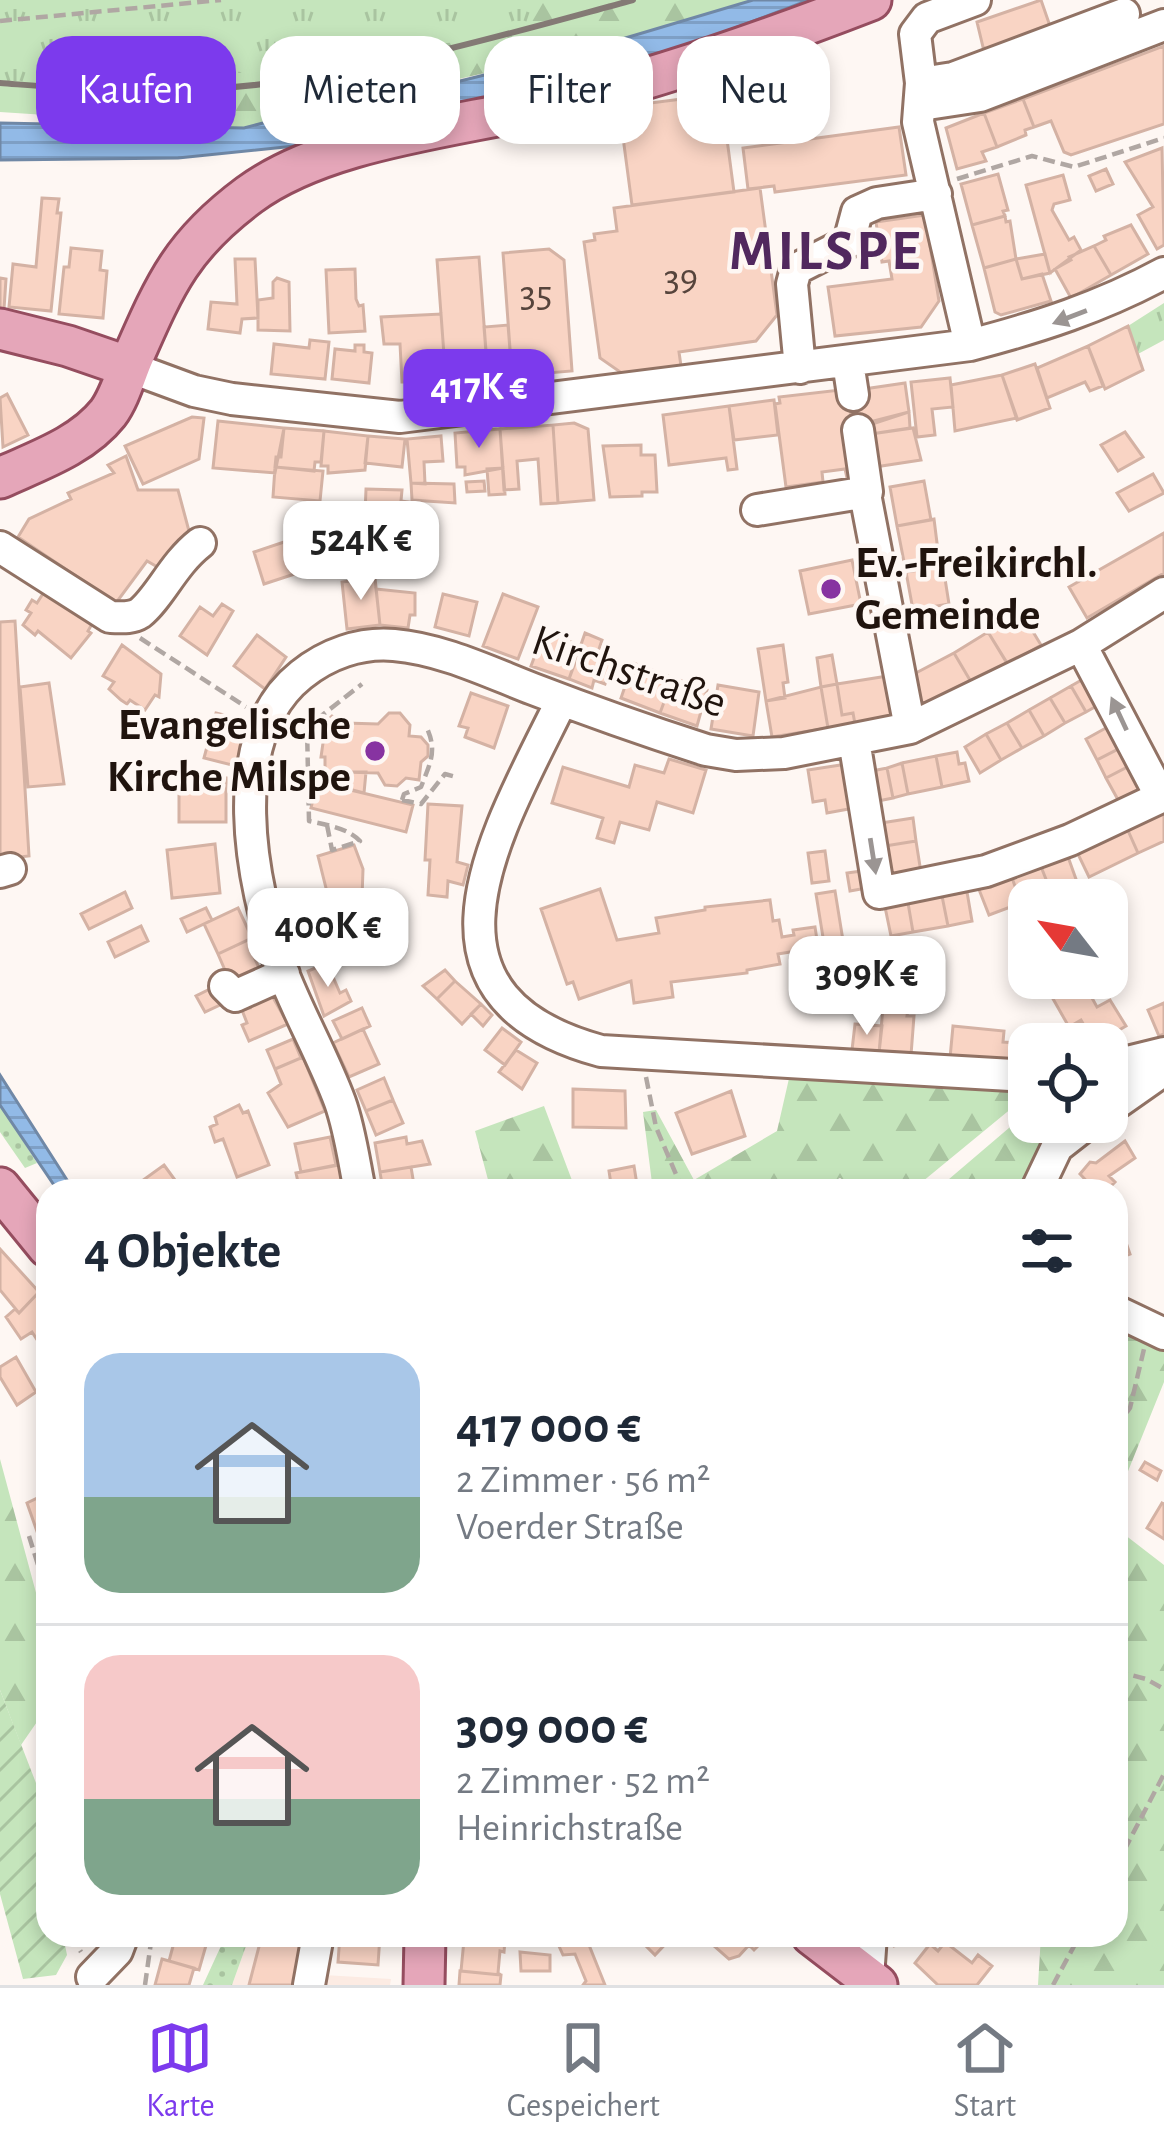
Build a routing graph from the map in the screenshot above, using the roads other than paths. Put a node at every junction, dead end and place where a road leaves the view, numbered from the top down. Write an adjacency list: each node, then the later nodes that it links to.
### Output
1 (872, 0): 11 (main road)
2 (975, 0): 5 (street)
3 (1125, 18): 4 (street); 5 (street)
4 (1164, 25)
5 (921, 94): 6 (street)
6 (935, 190): 9 (street); 12 (street)
7 (1164, 273): 9 (street, one-way to 9)
8 (0, 328): 11 (main road)
9 (970, 344): 10 (street)
10 (844, 362): 12 (street); 13 (street)
11 (129, 367): 12 (street); 15 (main road)
12 (800, 368)
13 (854, 395)
14 (858, 430): 17 (street)
15 (0, 478)
16 (866, 499): 23 (street)
17 (757, 510)
18 (200, 543): 19 (street)
19 (0, 547)
20 (1164, 593): 21 (street, Kirchstraße)
21 (1081, 645): 23 (street, Kirchstraße); 24 (street, one-way to 21)
22 (562, 700): 24 (street, Kirchstraße); 25 (street, Kirchstraße); 30 (street)
23 (910, 728): 24 (street, Kirchstraße)
24 (854, 740)
25 (284, 974): 26 (street); 33 (street, Kirchstraße)
26 (224, 986)
27 (1164, 1053): 28 (street)
28 (1128, 1062)
29 (1164, 1070): 31 (street)
30 (1008, 1075)
31 (1128, 1095)
32 (1062, 1143): 34 (street)
33 (357, 1179)
34 (1042, 1179)
35 (0, 1188): 36 (main road)
36 (36, 1232)
37 (1128, 1317): 38 (street)
38 (1156, 1332)
39 (119, 1947): 44 (street)
40 (316, 1947): 46 (street)
41 (425, 1947): 47 (main road)
42 (827, 1947): 45 (main road)
43 (871, 1947): 45 (street)
44 (92, 1977)
45 (872, 1982)
46 (309, 1985)
47 (424, 1985)

